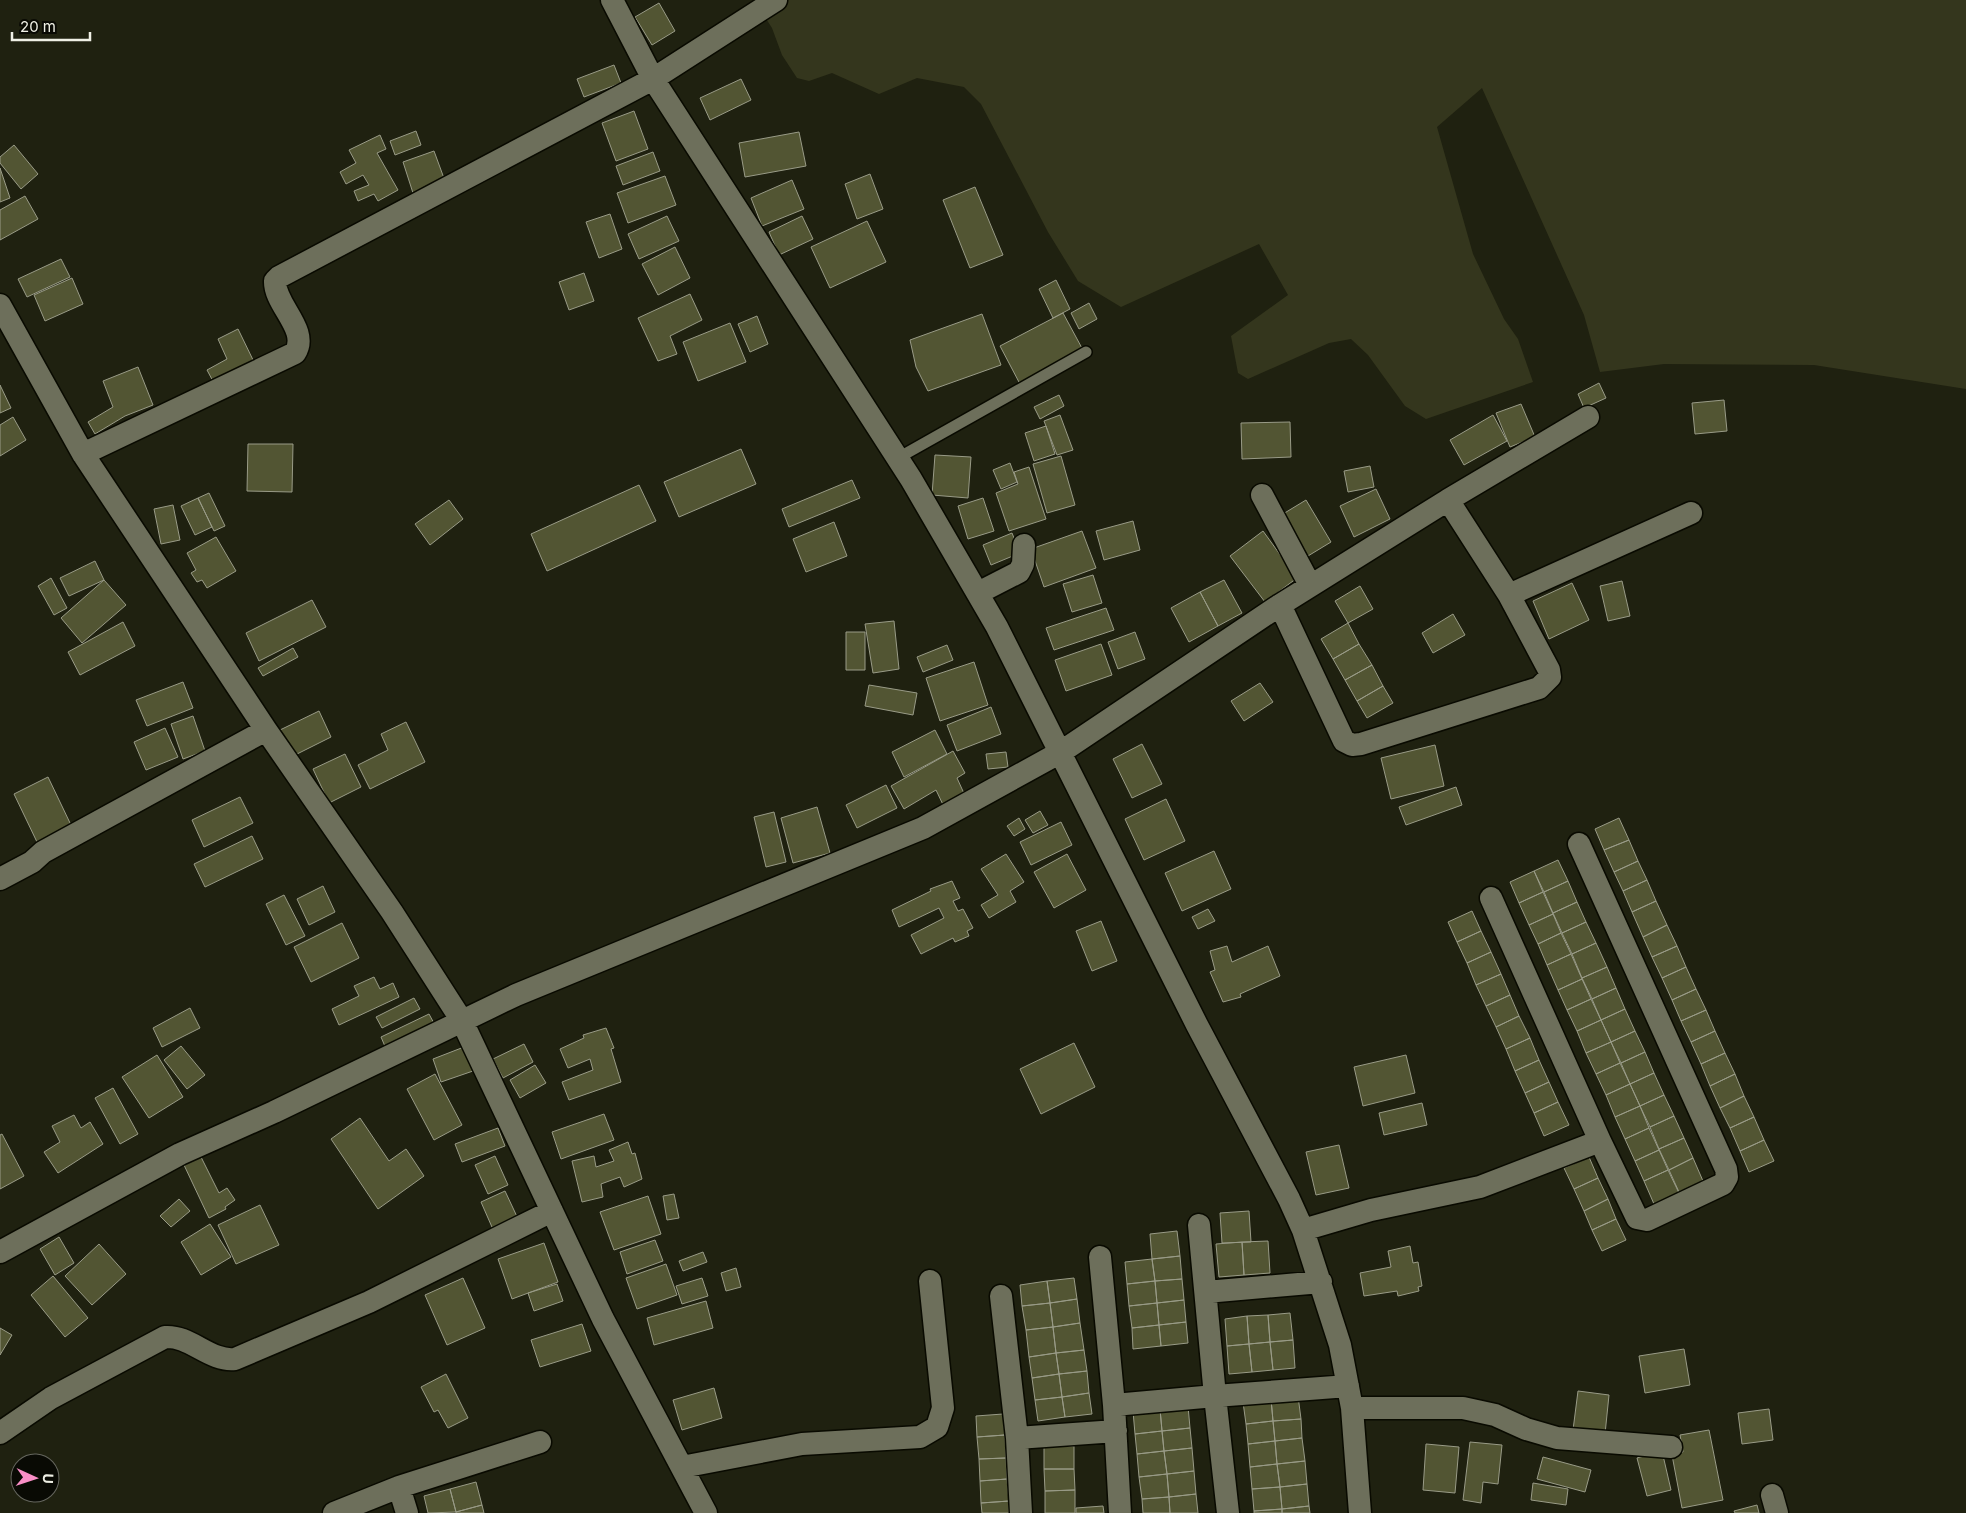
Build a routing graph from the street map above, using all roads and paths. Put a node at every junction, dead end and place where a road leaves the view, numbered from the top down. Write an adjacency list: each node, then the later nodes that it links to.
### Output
1 (612, 0): 3 (street)
2 (776, 0): 3 (street)
3 (653, 79): 7 (street); 8 (street)
4 (0, 305): 7 (street)
5 (1086, 352): 8 (lane)
6 (1588, 417): 10 (street)
7 (83, 454): 17 (street)
8 (898, 458): 14 (street)
9 (1262, 495): 13 (street)
10 (1448, 500): 13 (street); 15 (street)
11 (1691, 514): 15 (street)
12 (1024, 544): 14 (street)
13 (1310, 585): 16 (street)
14 (978, 594): 18 (street)
15 (1509, 595): 16 (street)
16 (1280, 605): 18 (street)
17 (266, 730): 20 (street); 22 (street)
18 (1061, 752): 22 (street); 26 (street)
19 (1579, 844): 23 (street)
20 (0, 879)
21 (1491, 898): 23 (street)
22 (462, 1022): 24 (street); 27 (street)
23 (1600, 1141): 26 (street)
24 (552, 1211): 37 (street); 41 (street)
25 (1199, 1224): 31 (street)
26 (1303, 1230): 30 (street)
27 (0, 1252)
28 (1100, 1257): 35 (street)
29 (930, 1281): 41 (street)
30 (1321, 1282): 31 (street); 34 (street)
31 (1206, 1292): 33 (street)
32 (1001, 1296): 38 (street)
33 (1215, 1396): 34 (street); 35 (street); 48 (street)
34 (1350, 1397): 40 (street); 49 (street)
35 (1114, 1405): 36 (street)
36 (1116, 1431): 38 (street); 47 (street)
37 (0, 1433)
38 (1017, 1438): 46 (street)
39 (540, 1442): 42 (street)
40 (1671, 1447)
41 (682, 1467): 45 (street)
42 (399, 1487): 43 (street); 44 (street)
43 (334, 1513)
44 (407, 1513)
45 (706, 1513)
46 (1021, 1513)
47 (1120, 1513)
48 (1228, 1513)
49 (1360, 1513)

